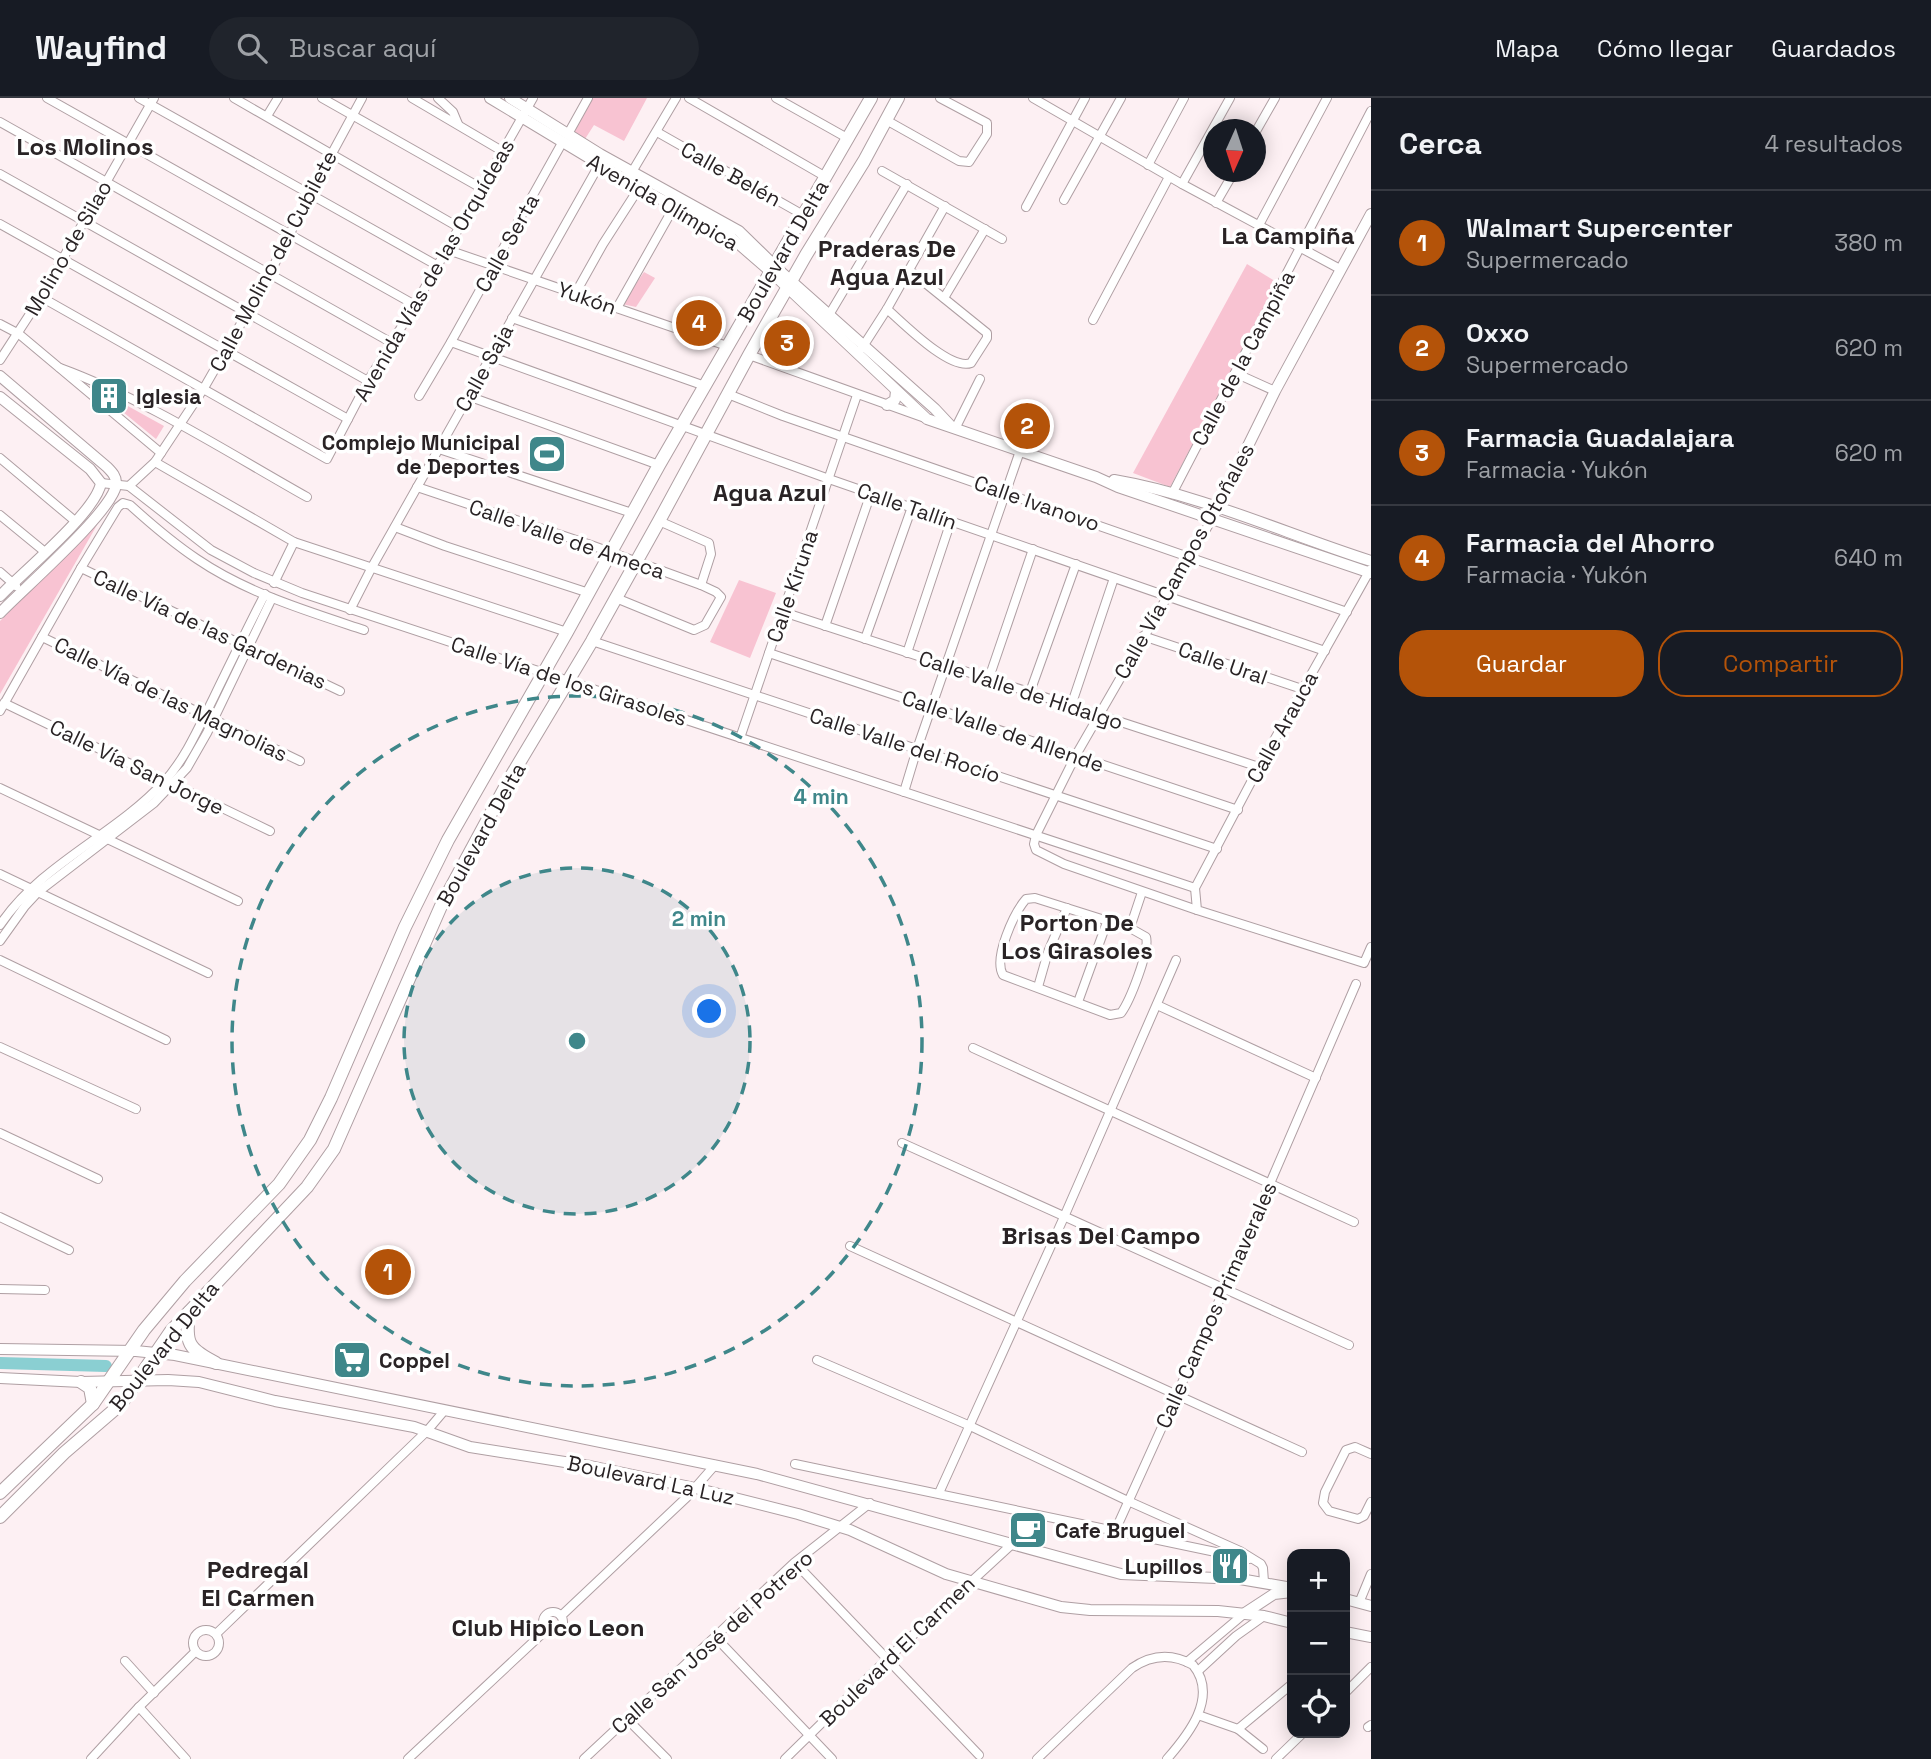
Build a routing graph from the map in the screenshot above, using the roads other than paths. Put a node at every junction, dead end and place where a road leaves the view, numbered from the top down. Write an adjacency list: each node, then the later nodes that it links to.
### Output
1 (47, 98): 41 (street)
2 (139, 98): 26 (street)
3 (234, 98): 30 (street)
4 (278, 98): 30 (street)
5 (322, 98): 28 (street)
6 (362, 98): 28 (street, Calle Molino del Cubilete)
7 (412, 98): 35 (street)
8 (438, 98): 35 (street)
9 (490, 98): 29 (main road, Avenida Olímpica)
10 (510, 98): 29 (main road, Avenida Olímpica)
11 (533, 98): 29 (street, Avenida Vías de las Orquídeas)
12 (588, 98): 39 (street, Calle Serta)
13 (676, 98): 37 (street)
14 (688, 98): 50 (street)
15 (776, 98): 40 (street)
16 (870, 98): 36 (main road, Boulevard Delta)
17 (898, 98): 32 (main road, Boulevard Delta)
18 (940, 98): 32 (street)
19 (1032, 98): 33 (street)
20 (1085, 98): 33 (street)
21 (1121, 98): 38 (street)
22 (1184, 98): 46 (street)
23 (1230, 98): 55 (street)
24 (1275, 98): 31 (street)
25 (1327, 98): 68 (street)
26 (152, 101): 41 (street, Molino de Silao); 58 (street)
27 (1371, 111): 73 (street, Calle de la Campiña)
28 (352, 114): 44 (street, Calle Molino del Cubilete); 56 (street)
29 (524, 114): 39 (main road, Avenida Olímpica); 43 (street, Avenida Vías de las Orquídeas)
30 (267, 116): 44 (street)
31 (1263, 119)
32 (886, 120): 42 (main road, Boulevard Delta)
33 (1073, 121): 38 (street); 63 (street)
34 (0, 122): 52 (street)
35 (458, 124): 43 (street)
36 (857, 124): 40 (main road, Boulevard Delta); 42 (main road)
37 (657, 132): 49 (street); 65 (street, Calle Belén)
38 (1099, 136): 46 (street); 59 (street)
39 (565, 139): 45 (main road, Avenida Olímpica); 49 (main road, Avenida Olímpica); 78 (street, Calle Serta)
40 (849, 139): 50 (main road, Boulevard Delta)
41 (128, 144): 52 (street, Molino de Silao); 71 (street)
42 (872, 147): 83 (main road, Boulevard Delta)
43 (502, 151): 56 (street, Avenida Vías de las Orquídeas)
44 (331, 154): 58 (street, Calle Molino del Cubilete); 69 (street)
45 (599, 165): 49 (main road, Avenida Olímpica); 82 (street, Calle Saja)
46 (1148, 165): 51 (street)
47 (882, 170): 54 (street)
48 (0, 174): 66 (street)
49 (630, 176): 57 (main road, Avenida Olímpica); 76 (main road, Avenida Olímpica)
50 (826, 177): 65 (main road, Boulevard Delta)
51 (1169, 177): 55 (street); 93 (street)
52 (106, 181): 66 (street, Molino de Silao); 81 (street)
53 (1228, 182): 60 (street)
54 (907, 184): 61 (street); 91 (street)
55 (1182, 184): 60 (street)
56 (481, 188): 69 (street, Avenida Vías de las Orquídeas)
57 (639, 188): 62 (main road, Avenida Olímpica); 84 (street)
58 (310, 194): 71 (street, Calle Molino del Cubilete); 77 (street)
59 (1064, 200)
60 (1216, 203): 68 (street)
61 (945, 206): 70 (street); 80 (street)
62 (674, 207): 76 (main road, Avenida Olímpica); 88 (street)
63 (1026, 207)
64 (1371, 214): 79 (main road, Calle Vía Campos Otoñales)
65 (805, 216): 76 (main road, Boulevard Delta)
66 (85, 221): 75 (street, Molino de Silao); 90 (street)
67 (0, 224): 75 (street)
68 (1259, 225): 73 (street)
69 (460, 228): 74 (street, Avenida Vías de las Orquídeas)
70 (985, 229): 72 (street); 86 (street)
71 (289, 234): 81 (street, Calle Molino del Cubilete); 87 (street)
72 (1002, 239)
73 (1301, 248): 79 (street); 105 (street, Calle de la Campiña)
74 (447, 250): 77 (street, Avenida Vías de las Orquídeas); 78 (street, Yukón)
75 (63, 260): 85 (street, Molino de Silao); 99 (street)
76 (773, 263): 83 (main road, Avenida Olímpica); 98 (main road, Boulevard Delta)
77 (438, 266): 87 (street, Avenida Vías de las Orquídeas)
78 (494, 266): 82 (street, Yukón); 96 (street, Calle Serta)
79 (1340, 269): 112 (main road, Calle Vía Campos Otoñales)
80 (909, 270): 86 (street); 89 (street)
81 (270, 273): 90 (street, Calle Molino del Cubilete); 97 (street)
82 (534, 280): 84 (street, Yukón); 92 (street, Calle Saja)
83 (790, 285): 91 (main road, Avenida Olímpica); 100 (main road, Avenida Olímpica); 101 (main road, Boulevard Delta)
84 (575, 294): 88 (street, Yukón)
85 (41, 297): 95 (street, Molino de Silao); 110 (street)
86 (944, 298): 89 (street)
87 (415, 305): 97 (street, Avenida Vías de las Orquídeas)
88 (617, 309): 98 (street, Yukón)
89 (887, 309): 100 (street)
90 (248, 313): 99 (street, Calle Molino del Cubilete); 108 (street)
91 (829, 315): 100 (main road, Avenida Olímpica)
92 (512, 318): 102 (street, Calle Saja); 109 (street)
93 (1093, 320)
94 (0, 324): 95 (street)
95 (19, 334): 103 (street, Molino de Silao); 104 (street)
96 (451, 342): 102 (street, Calle Tallín); 115 (street, Calle Serta)
97 (392, 343): 108 (street, Avenida Vías de las Orquídeas)
98 (727, 346): 109 (main road, Boulevard Delta)
99 (226, 350): 110 (street, Calle Molino del Cubilete); 119 (street)
100 (860, 350): 111 (main road, Avenida Olímpica); 123 (main road, Avenida Olímpica)
101 (749, 355): 113 (main road, Boulevard Delta); 114 (street)
102 (491, 357): 116 (street, Calle Saja); 122 (street, Calle Tallín)
103 (0, 360)
104 (60, 368): 121 (street); 128 (street)
105 (1235, 373): 112 (street); 140 (street, Calle de la Campiña)
106 (0, 376): 135 (main road)
107 (980, 379): 123 (street)
108 (368, 381): 119 (street, Avenida Vías de las Orquídeas)
109 (705, 386): 122 (main road, Boulevard Delta)
110 (204, 388): 119 (street, Avenida Vías de las Orquídeas); 121 (street, Calle Molino del Cubilete)
111 (896, 391): 118 (main road); 120 (main road, Avenida Olímpica)
112 (1275, 391): 144 (main road, Calle Vía Campos Otoñales)
113 (728, 394): 124 (main road, Boulevard Delta); 125 (street, Calle Ivanovo)
114 (857, 395): 118 (street); 125 (street, Calle Kiruna)
115 (419, 396)
116 (468, 396): 126 (street, Calle Saja); 131 (street)
117 (0, 397): 134 (main road)
118 (887, 405): 120 (street)
119 (348, 419)
120 (928, 419): 123 (main road, Avenida Olímpica)
121 (180, 425): 128 (street, Calle Molino del Cubilete); 141 (street)
122 (682, 426): 124 (street, Calle Tallín); 131 (main road, Boulevard Delta)
123 (953, 428): 127 (main road, Avenida Olímpica)
124 (706, 435): 133 (street, Calle Tallín); 146 (main road, Boulevard Delta)
125 (845, 436): 133 (street, Calle Kiruna); 138 (street, Calle Ivanovo)
126 (439, 449): 137 (street, Calle Saja); 143 (street)
127 (1020, 451): 132 (main road, Avenida Olímpica); 138 (street)
128 (161, 453): 130 (street, Calle Molino del Cubilete)
129 (0, 458): 148 (street)
130 (155, 462): 136 (street, Calle Molino del Cubilete); 151 (street)
131 (659, 465): 143 (main road, Boulevard Delta)
132 (1096, 477): 140 (main road, Avenida Olímpica); 144 (main road, Avenida Olímpica)
133 (829, 480): 139 (street, Calle Tallín); 172 (street, Calle Kiruna)
134 (101, 482): 135 (street); 148 (main road)
135 (116, 485): 136 (street); 165 (main road)
136 (129, 486): 163 (street, Calle Vía de los Girasoles)
137 (417, 488): 149 (street, Calle Saja); 154 (street, Calle Valle de Ameca)
138 (1006, 492): 150 (street); 155 (street, Calle Ivanovo)
139 (871, 493): 142 (street, Calle Tallín); 175 (street)
140 (1172, 494): 144 (main road, Avenida Olímpica)
141 (307, 497)
142 (912, 507): 147 (street, Calle Tallín); 180 (street)
143 (632, 513): 154 (main road, Boulevard Delta)
144 (1215, 514): 155 (street, Calle Vía Campos Otoñales); 160 (main road, Avenida Olímpica)
145 (0, 515): 153 (street)
146 (659, 521): 156 (main road, Boulevard Delta); 164 (street)
147 (951, 521): 150 (street, Calle Tallín); 185 (street)
148 (75, 522): 153 (main road)
149 (395, 527): 159 (street, Calle Saja); 166 (street)
150 (992, 535): 152 (street, Calle Tallín); 186 (street)
151 (294, 542): 159 (street); 163 (street)
152 (1033, 549): 157 (street, Calle Tallín); 188 (street)
153 (44, 552): 165 (main road)
154 (611, 553): 156 (street, Calle Valle de Ameca); 166 (main road, Boulevard Delta)
155 (1191, 557): 169 (street, Calle Vía Campos Otoñales); 173 (street, Calle Ivanovo)
156 (635, 562): 164 (street, Calle Valle de Ameca); 170 (main road, Boulevard Delta)
157 (1076, 564): 162 (street, Calle Tallín); 192 (street)
158 (81, 568): 168 (street); 179 (street); 182 (street, Calle Vía de las Gardenias)
159 (372, 568): 171 (street, Calle Saja); 177 (street)
160 (1370, 568): 173 (street, Calle Arauca)
161 (0, 572): 165 (street)
162 (1114, 578): 169 (street, Calle Tallín); 195 (street)
163 (274, 583): 171 (street, Calle Vía de los Girasoles)
164 (701, 585): 170 (street, Calle Valle de Ameca)
165 (17, 587): 167 (main road); 174 (main road)
166 (589, 593): 177 (main road, Boulevard Delta)
167 (0, 596)
168 (269, 596): 176 (street); 182 (street)
169 (1167, 596): 178 (street, Calle Vía Campos Otoñales); 183 (street, Calle Tallín)
170 (616, 598): 181 (main road, Boulevard Delta)
171 (350, 610): 187 (street, Calle Vía de los Girasoles)
172 (783, 612): 175 (street, Calle Valle de Hidalgo); 184 (street, Calle Kiruna)
173 (1347, 612): 183 (street, Calle Arauca)
174 (0, 613)
175 (825, 626): 180 (street, Calle Valle de Hidalgo)
176 (364, 630)
177 (567, 632): 187 (main road, Boulevard Delta)
178 (1143, 636): 190 (street, Calle Ural); 197 (street, Calle Vía Campos Otoñales)
179 (42, 637): 196 (street); 198 (street, Calle Vía de las Magnolias)
180 (865, 639): 185 (street, Calle Valle de Hidalgo)
181 (592, 641): 189 (main road, Boulevard Delta); 193 (street, Calle Valle del Rocío)
182 (243, 646): 191 (street, Calle Vía de las Gardenias); 198 (street)
183 (1325, 651): 190 (street, Calle Arauca)
184 (768, 653): 193 (street, Calle Kiruna); 194 (street, Calle Valle de Allende)
185 (907, 653): 186 (street, Calle Valle de Hidalgo)
186 (947, 665): 188 (street, Calle Valle de Hidalgo); 194 (street)
187 (544, 672): 189 (street, Calle Vía de los Girasoles); 228 (main road, Boulevard Delta)
188 (989, 678): 192 (street, Calle Valle de Hidalgo)
189 (568, 680): 199 (street, Calle Vía de los Girasoles); 231 (main road, Boulevard Delta)
190 (1303, 689): 203 (street, Calle Arauca)
191 (340, 691)
192 (1030, 692): 195 (street, Calle Valle de Hidalgo)
193 (754, 695): 199 (street, Calle Kiruna); 200 (street, Calle Valle del Rocío)
194 (932, 706): 200 (street); 201 (street, Calle Valle de Allende)
195 (1071, 706): 197 (street, Calle Valle de Hidalgo)
196 (2, 707): 204 (street, Calle Vía San Jorge)
197 (1098, 716): 201 (street, Calle Vía Campos Otoñales); 203 (street, Calle Valle de Hidalgo)
198 (210, 717): 202 (street, Calle Vía de las Magnolias); 204 (street)
199 (740, 738): 206 (street, Calle Vía de los Girasoles)
200 (917, 749): 206 (street); 207 (street, Calle Valle del Rocío)
201 (1076, 755): 207 (street, Calle Vía Campos Otoñales); 208 (street, Calle Valle de Allende)
202 (300, 761)
203 (1259, 767): 208 (street, Calle Arauca)
204 (170, 782): 209 (street, Calle Vía San Jorge); 211 (street)
205 (0, 788): 211 (street)
206 (904, 792): 210 (street, Calle Vía de los Girasoles)
207 (1054, 795): 210 (street, Calle Vía Campos Otoñales); 212 (street, Calle Valle del Rocío)
208 (1238, 810): 212 (street, Calle Arauca)
209 (270, 831)
210 (1035, 835): 214 (street, Calle Vía de los Girasoles); 216 (street)
211 (104, 837): 215 (street); 217 (street)
212 (1217, 849): 214 (street, Calle Arauca)
213 (0, 874): 215 (street)
214 (1195, 888): 219 (street)
215 (34, 890): 221 (street); 223 (street); 227 (street)
216 (1142, 892): 219 (street); 222 (street)
217 (238, 901)
218 (1067, 908): 220 (street); 230 (street); 230 (street)
219 (1197, 910): 224 (street)
220 (1107, 922): 222 (street); 232 (street)
221 (0, 925)
222 (1130, 928): 232 (street)
223 (0, 941)
224 (1371, 947)
225 (0, 960): 236 (street)
226 (1176, 960): 233 (street)
227 (208, 973)
228 (385, 974): 231 (main road); 234 (main road, Boulevard Delta)
229 (1356, 984): 239 (street, Calle Campos Primaverales)
230 (1038, 987): 232 (street)
231 (404, 988): 235 (main road, Boulevard Delta)
232 (1078, 1002)
233 (1157, 1005): 239 (street); 241 (street)
234 (367, 1014): 235 (main road); 258 (main road, Boulevard Delta)
235 (388, 1025): 254 (main road, Boulevard Delta)
236 (166, 1040)
237 (0, 1047): 240 (street)
238 (973, 1048): 241 (street)
239 (1316, 1078): 245 (street, Calle Campos Primaverales)
240 (136, 1109)
241 (1110, 1111): 245 (street); 247 (street)
242 (0, 1133): 244 (street)
243 (902, 1143): 247 (street)
244 (98, 1179)
245 (1270, 1184): 248 (street); 253 (street, Calle Campos Primaverales)
246 (0, 1217): 250 (street)
247 (1063, 1217): 253 (street); 255 (street)
248 (1354, 1222)
249 (850, 1246): 255 (street)
250 (69, 1250)
251 (0, 1290): 252 (street)
252 (45, 1290)
253 (1224, 1290): 256 (street); 266 (street, Calle Campos Primaverales)
254 (189, 1310): 259 (main road, Boulevard Delta); 261 (main road)
255 (1015, 1321): 266 (street); 269 (street)
256 (1349, 1345)
257 (0, 1349): 258 (main road, Boulevard La Luz)
258 (128, 1351): 259 (main road, Boulevard La Luz); 263 (main road, Boulevard Delta)
259 (155, 1353): 261 (main road, Boulevard La Luz); 264 (main road, Boulevard Delta)
260 (817, 1360): 269 (street)
261 (216, 1363): 268 (main road, Boulevard La Luz)
262 (0, 1378): 265 (main road, Boulevard La Luz)
263 (109, 1381): 264 (main road, Boulevard La Luz); 265 (main road, Boulevard La Luz); 267 (main road, Boulevard Delta)
264 (138, 1381): 270 (main road, Boulevard La Luz); 281 (main road, Boulevard Delta)
265 (80, 1382): 267 (main road)
266 (1176, 1395): 271 (street); 278 (street, Calle Campos Primaverales)
267 (93, 1404): 276 (main road, Boulevard Delta)
268 (444, 1411): 270 (street); 274 (main road, Boulevard La Luz)
269 (968, 1425): 277 (street); 278 (street)
270 (427, 1431): 275 (main road, Boulevard La Luz); 303 (street)
271 (1301, 1452)
272 (1371, 1454): 279 (street)
273 (796, 1464): 277 (street)
274 (715, 1465): 275 (street); 280 (main road, Boulevard La Luz)
275 (695, 1488): 282 (main road, Boulevard La Luz); 297 (street)
276 (0, 1493)
277 (939, 1493): 283 (street)
278 (1128, 1501): 283 (street, Calle Campos Primaverales); 285 (street)
279 (1371, 1502)
280 (870, 1503): 282 (street, Calle San José del Potrero); 284 (main road, Boulevard La Luz)
281 (0, 1517)
282 (841, 1527): 288 (main road, Boulevard La Luz); 318 (street, Calle San José del Potrero)
283 (1115, 1531): 285 (street)
284 (1011, 1545): 288 (street, Boulevard El Carmen); 289 (main road, Boulevard La Luz)
285 (1256, 1560): 289 (street)
286 (801, 1569): 308 (street)
287 (1371, 1574): 294 (street)
288 (971, 1580): 296 (main road, Boulevard La Luz); 308 (street, Boulevard El Carmen)
289 (1264, 1582): 290 (main road, Boulevard La Luz); 293 (main road)
290 (1287, 1589)
291 (1287, 1591): 293 (main road)
292 (1350, 1600): 294 (main road)
293 (1261, 1602): 296 (main road); 298 (main road)
294 (1359, 1602): 295 (main road)
295 (1371, 1605)
296 (1245, 1614): 298 (main road, Boulevard La Luz); 300 (street)
297 (561, 1616): 301 (street); 301 (street)
298 (1264, 1616): 299 (main road, Boulevard La Luz); 304 (street)
299 (1287, 1622)
300 (1228, 1629): 304 (street); 310 (street)
301 (546, 1630): 326 (street)
302 (1350, 1633): 305 (main road)
303 (216, 1634): 307 (street); 307 (street)
304 (1236, 1636): 312 (street)
305 (1371, 1637)
306 (722, 1643): 320 (street)
307 (195, 1652): 315 (street)
308 (887, 1659): 320 (street, Boulevard El Carmen); 323 (street)
309 (124, 1661): 315 (street)
310 (1187, 1662): 312 (street); 331 (street)
311 (1371, 1667): 314 (street)
312 (1198, 1671): 317 (street)
313 (1287, 1688): 319 (street)
314 (1350, 1688)
315 (154, 1693): 316 (street)
316 (139, 1707): 324 (street); 325 (street)
317 (1198, 1715): 319 (street); 332 (street)
318 (628, 1719): 327 (street, Calle San José del Potrero); 328 (street)
319 (1238, 1729): 322 (street)
320 (809, 1735): 329 (street, Boulevard El Carmen); 330 (street)
321 (1298, 1738): 333 (street)
322 (1263, 1749)
323 (979, 1755)
324 (91, 1759)
325 (186, 1759)
326 (408, 1759)
327 (584, 1759)
328 (667, 1759)
329 (785, 1759)
330 (832, 1759)
331 (1037, 1759)
332 (1167, 1759)
333 (1276, 1759)

